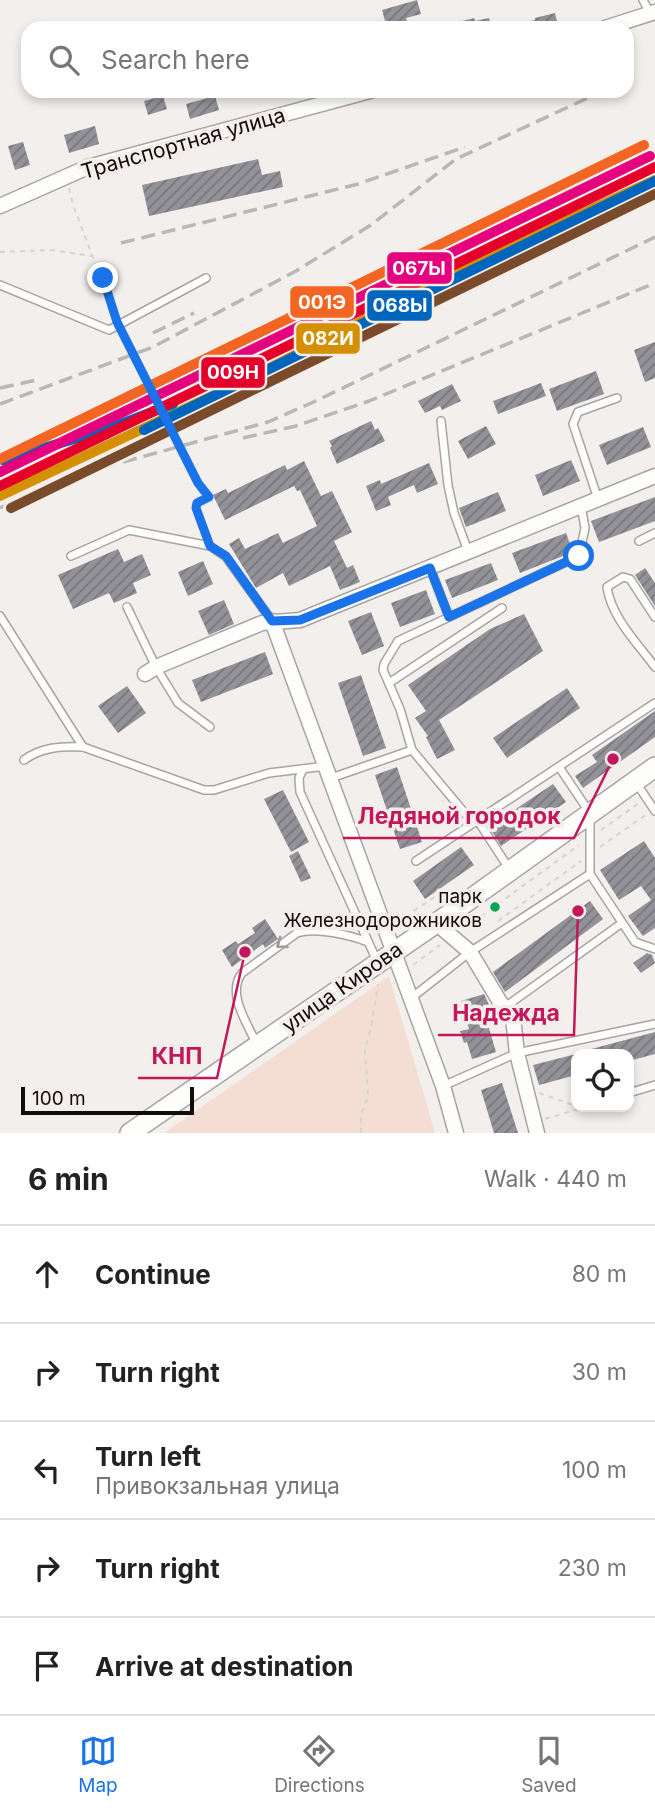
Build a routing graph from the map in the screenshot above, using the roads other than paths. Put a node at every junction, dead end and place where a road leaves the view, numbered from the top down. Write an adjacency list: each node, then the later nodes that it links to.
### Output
1 (649, 8): 2 (street)
2 (620, 21)
3 (344, 98): 4 (street, Транспортная улица)
4 (0, 206)
5 (206, 278): 6 (lane)
6 (0, 285)
7 (617, 398): 10 (lane)
8 (440, 421): 14 (lane)
9 (655, 476): 10 (street)
10 (598, 499): 11 (street)
11 (581, 505): 14 (street); 20 (lane)
12 (655, 533): 13 (lane)
13 (639, 541)
14 (469, 552): 16 (street)
15 (71, 556): 22 (lane)
16 (430, 568): 20 (lane); 22 (street)
17 (127, 607): 24 (lane)
18 (502, 608): 25 (lane)
19 (0, 615): 28 (lane)
20 (449, 617): 25 (lane)
21 (655, 617): 23 (lane)
22 (272, 621): 24 (street); 34 (street)
23 (655, 667)
24 (150, 671): 27 (lane)
25 (389, 683): 29 (lane)
26 (655, 703): 31 (lane)
27 (210, 727)
28 (83, 747): 30 (lane); 33 (lane)
29 (412, 750): 34 (lane); 38 (lane)
30 (24, 760)
31 (559, 767): 37 (lane); 38 (lane)
32 (655, 767): 35 (main road, улица Кирова)
33 (303, 769): 34 (lane); 44 (lane)
34 (329, 772): 47 (street)
35 (635, 781): 36 (lane); 37 (main road, улица Кирова)
36 (654, 810)
37 (590, 813): 40 (main road, улица Кирова); 41 (lane)
38 (476, 822): 39 (lane); 40 (lane)
39 (415, 861)
40 (510, 870): 42 (main road, улица Кирова)
41 (590, 874): 43 (lane); 46 (lane)
42 (436, 923): 46 (street); 47 (main road, улица Кирова)
43 (622, 923): 45 (lane); 49 (lane)
44 (368, 942): 47 (lane); 51 (lane, one-way to 51)
45 (655, 949)
46 (470, 952): 48 (lane); 49 (street)
47 (385, 956): 48 (street); 51 (main road, улица Кирова)
48 (411, 999): 53 (street)
49 (505, 1007): 52 (street)
50 (655, 1024): 52 (lane)
51 (258, 1045): 57 (main road, улица Кирова)
52 (517, 1053): 53 (lane); 56 (street)
53 (443, 1086): 58 (street)
54 (655, 1086): 55 (lane)
55 (634, 1091)
56 (536, 1128)
57 (130, 1133)
58 (456, 1133)

